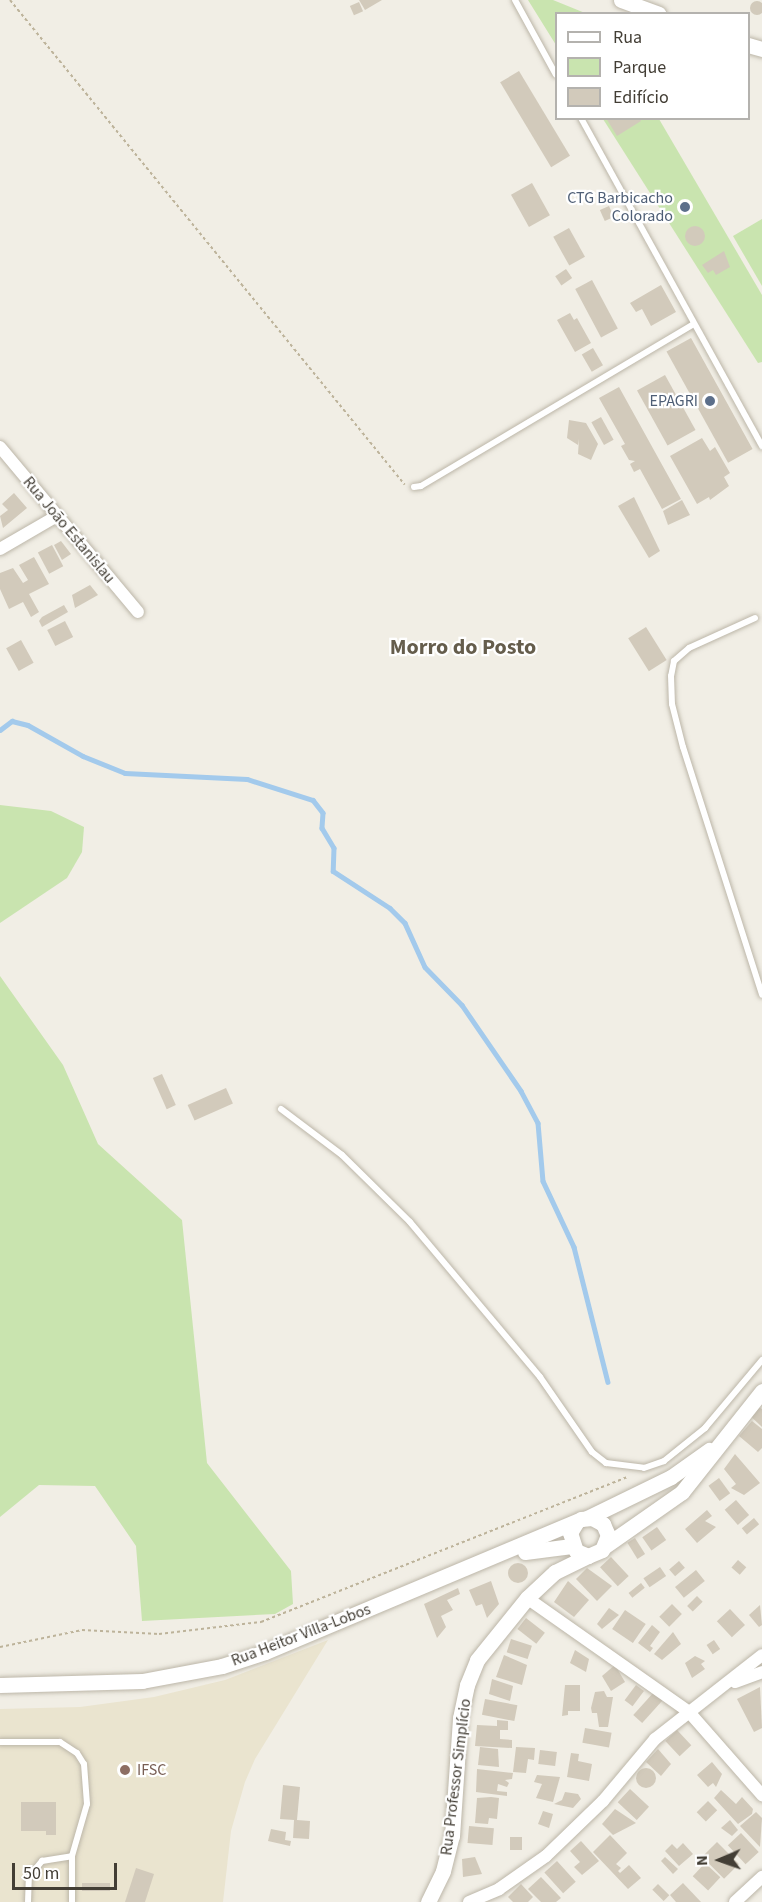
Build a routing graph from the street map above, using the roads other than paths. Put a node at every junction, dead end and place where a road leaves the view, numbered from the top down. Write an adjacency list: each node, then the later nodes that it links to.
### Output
1 (515, 0): 4 (lane)
2 (621, 0): 3 (street)
3 (654, 12)
4 (555, 73)
5 (582, 120): 6 (lane)
6 (694, 324): 7 (lane); 9 (lane)
7 (762, 446)
8 (0, 447): 10 (street, Rua João Estanislau)
9 (414, 487)
10 (57, 516): 11 (street); 12 (street, Rua João Estanislau)
11 (0, 549)
12 (138, 612)
13 (755, 618): 14 (lane)
14 (762, 995)
15 (281, 1109): 16 (lane)
16 (762, 1360)
17 (762, 1391): 18 (street)
18 (726, 1434): 19 (street); 21 (street)
19 (581, 1520): 20 (street); 21 (street); 24 (street, Rua Heitor Villa-Lobos)
20 (572, 1546): 22 (street); 23 (street, Rua Professor Simplício); 24 (street, Rua Heitor Villa-Lobos)
21 (605, 1546): 22 (street)
22 (588, 1556): 23 (street, Rua Professor Simplício)
23 (555, 1572): 25 (street, Rua Professor Simplício)
24 (420, 1588): 28 (street, Rua Heitor Villa-Lobos)
25 (527, 1598): 30 (street); 37 (street, Rua Professor Simplício)
26 (762, 1655): 29 (street)
27 (762, 1672): 29 (street)
28 (0, 1685)
29 (720, 1688): 30 (street)
30 (689, 1712): 32 (street); 38 (street)
31 (0, 1742): 33 (lane)
32 (762, 1795)
33 (72, 1856): 35 (lane); 36 (lane)
34 (762, 1877): 39 (street)
35 (28, 1902)
36 (72, 1902)
37 (428, 1902)
38 (469, 1902)
39 (735, 1902)

